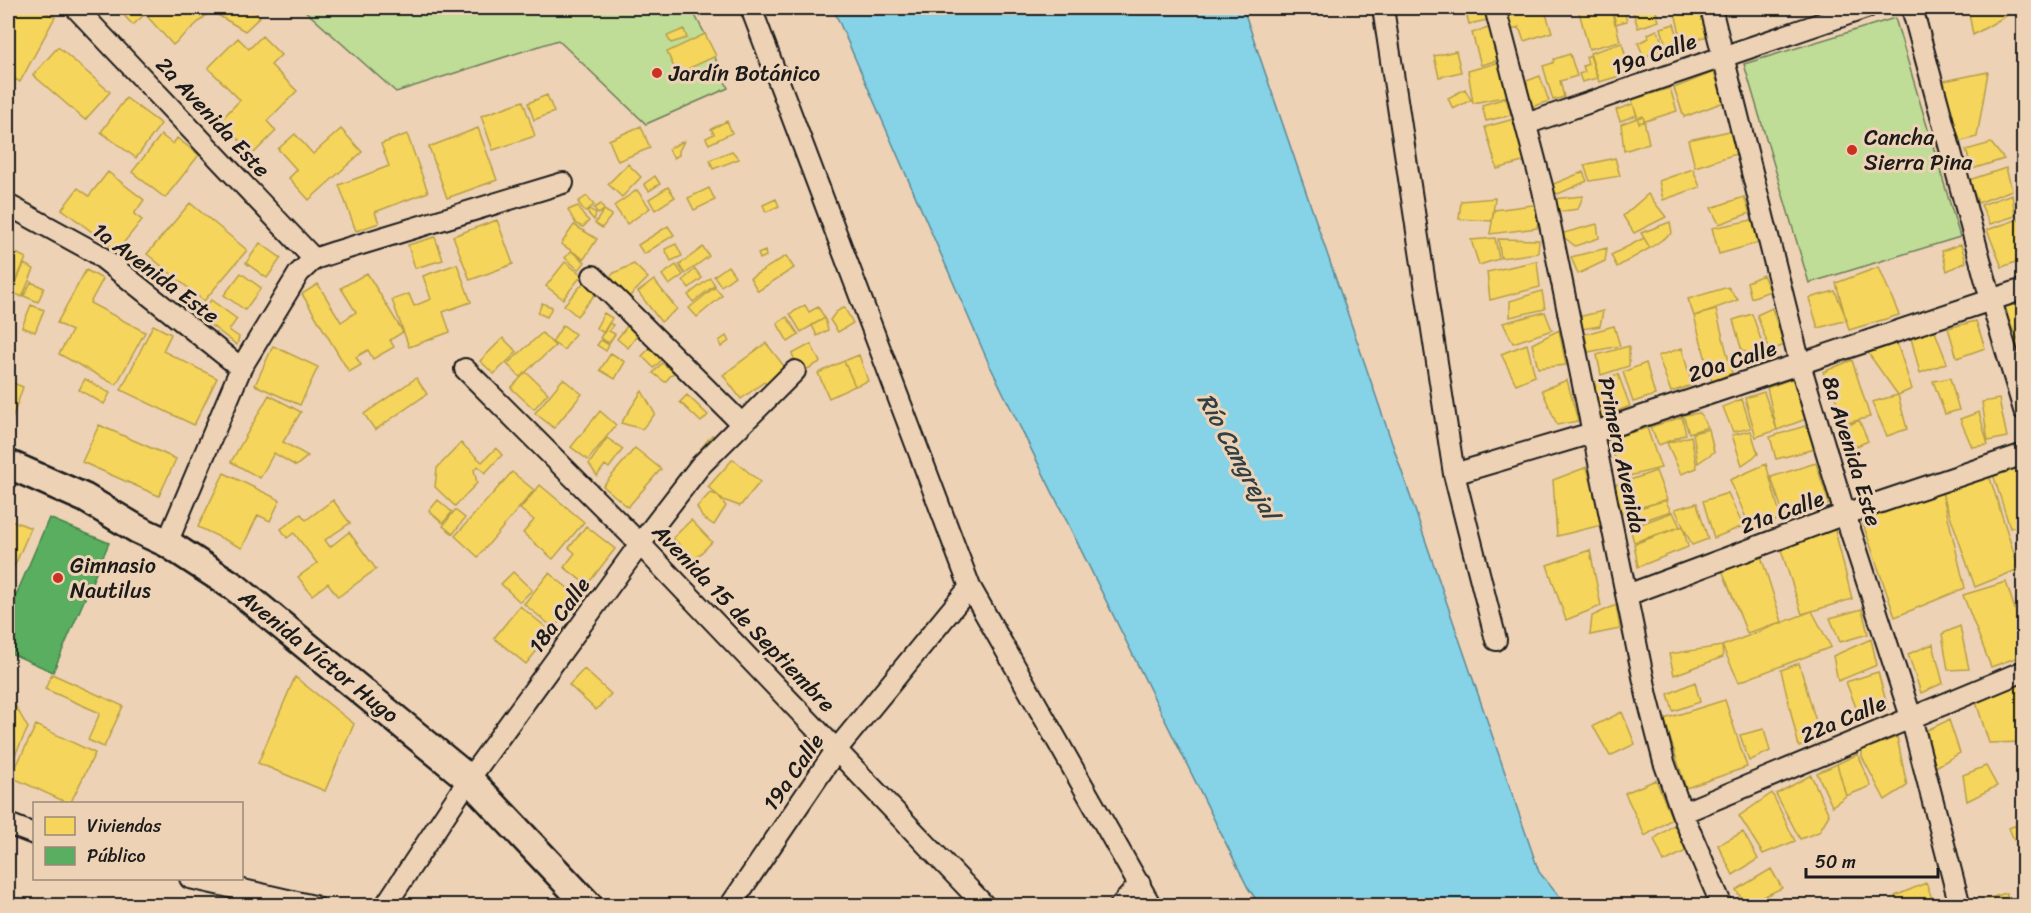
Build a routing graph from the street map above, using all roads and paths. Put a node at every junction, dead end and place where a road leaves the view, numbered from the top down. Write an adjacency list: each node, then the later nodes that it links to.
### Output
1 (76, 8): 12 (street, 2a Avenida Este)
2 (751, 8): 29 (street)
3 (1383, 8): 25 (street)
4 (1495, 8): 9 (street, Primera Avenida)
5 (1711, 8): 8 (street, 8a Avenida Este)
6 (1866, 8): 8 (street, 19a Calle)
7 (1912, 8): 15 (street)
8 (1723, 56): 9 (street, 19a Calle); 16 (street, 8a Avenida Este)
9 (1526, 124): 22 (street, Primera Avenida)
10 (563, 183): 12 (street)
11 (8, 205): 17 (street, 1a Avenida Este)
12 (314, 259): 17 (street)
13 (593, 276): 21 (street)
14 (2024, 289): 15 (street, 20a Calle)
15 (1991, 300): 16 (street, 20a Calle); 20 (street)
16 (1800, 364): 22 (street, 20a Calle); 26 (street, 8a Avenida Este)
17 (241, 368): 27 (street)
18 (465, 369): 28 (street, Avenida 15 de Septiembre)
19 (795, 371): 21 (street, 18a Calle)
20 (2024, 410)
21 (742, 424): 28 (street, 18a Calle)
22 (1592, 433): 25 (street, 20a Calle); 30 (street, Primera Avenida)
23 (2024, 454): 26 (street, 21a Calle)
24 (8, 464): 27 (street, Avenida Víctor Hugo)
25 (1454, 474): 31 (street)
26 (1845, 514): 30 (street, 21a Calle); 33 (street, 8a Avenida Este)
27 (167, 543): 35 (street, Avenida Víctor Hugo)
28 (640, 544): 34 (street, Avenida 15 de Septiembre); 35 (street, 18a Calle)
29 (970, 587): 34 (street, 19a Calle); 40 (street)
30 (1627, 595): 36 (street, Primera Avenida)
31 (1496, 640)
32 (2024, 671): 33 (street, 22a Calle)
33 (1911, 717): 36 (street, 22a Calle); 49 (street, 8a Avenida Este)
34 (837, 749): 44 (street, 19a Calle); 45 (street, Avenida 15 de Septiembre)
35 (469, 779): 42 (street, 18a Calle); 43 (street, Avenida Víctor Hugo)
36 (1682, 813): 48 (street, Primera Avenida)
37 (8, 824): 38 (street)
38 (33, 834)
39 (195, 880): 41 (street)
40 (1140, 884): 46 (street); 47 (street)
41 (314, 906)
42 (385, 906)
43 (589, 906)
44 (730, 906)
45 (985, 906)
46 (1120, 906)
47 (1150, 906)
48 (1722, 906)
49 (1960, 906)

